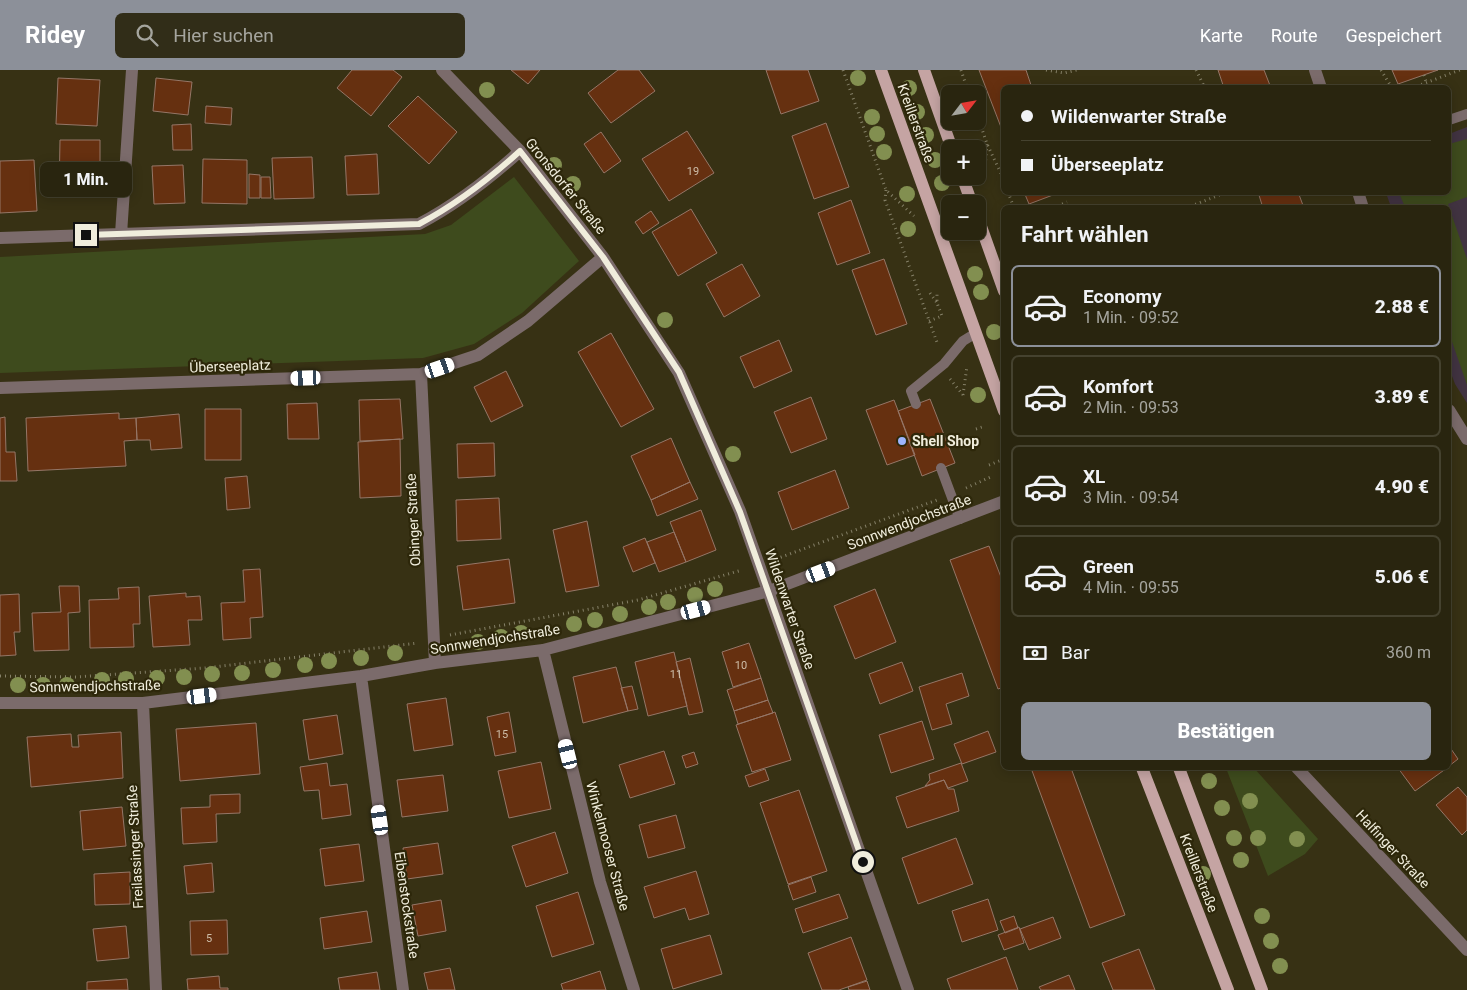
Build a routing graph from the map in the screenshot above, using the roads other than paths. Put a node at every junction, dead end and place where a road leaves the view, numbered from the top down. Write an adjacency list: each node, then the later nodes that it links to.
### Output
1 (132, 70): 11 (street)
2 (442, 70): 10 (street, Gronsdorfer Straße)
3 (881, 70): 16 (main road, Kreillerstraße)
4 (924, 70): 9 (main road, Kreillerstraße)
5 (1315, 70): 6 (street)
6 (1320, 85)
7 (1467, 114): 8 (lane)
8 (1451, 119)
9 (949, 140)
10 (520, 151): 11 (street); 14 (street, Gronsdorfer Straße)
11 (121, 234): 12 (street)
12 (0, 238)
13 (986, 240): 15 (main road)
14 (603, 257): 17 (street, Überseeplatz); 26 (street, Wildenwarter Straße)
15 (1001, 283)
16 (976, 333): 19 (main road, Kreillerstraße); 20 (lane)
17 (421, 374): 18 (street, Überseeplatz); 28 (street, Obinger Straße)
18 (0, 388)
19 (1001, 403)
20 (916, 404)
21 (1451, 413): 22 (street)
22 (1467, 439)
23 (941, 468): 25 (lane)
24 (1001, 502): 25 (street, Sonnwendjochstraße)
25 (960, 519): 26 (street, Sonnwendjochstraße)
26 (769, 592): 27 (street, Sonnwendjochstraße); 39 (street, Wildenwarter Straße)
27 (543, 650): 28 (street, Sonnwendjochstraße); 38 (street, Winkelmooser Straße)
28 (435, 663): 29 (street, Sonnwendjochstraße)
29 (360, 676): 31 (street, Sonnwendjochstraße); 37 (street, Eibenstockstraße)
30 (0, 703): 31 (street, Sonnwendjochstraße)
31 (142, 703): 36 (street, Freilassinger Straße)
32 (1143, 770): 40 (main road, Kreillerstraße)
33 (1180, 770): 41 (main road, Kreillerstraße)
34 (1299, 770): 35 (street, Halfinger Straße)
35 (1467, 950)
36 (156, 990)
37 (403, 990)
38 (634, 990)
39 (908, 990)
40 (1228, 990)
41 (1262, 990)

